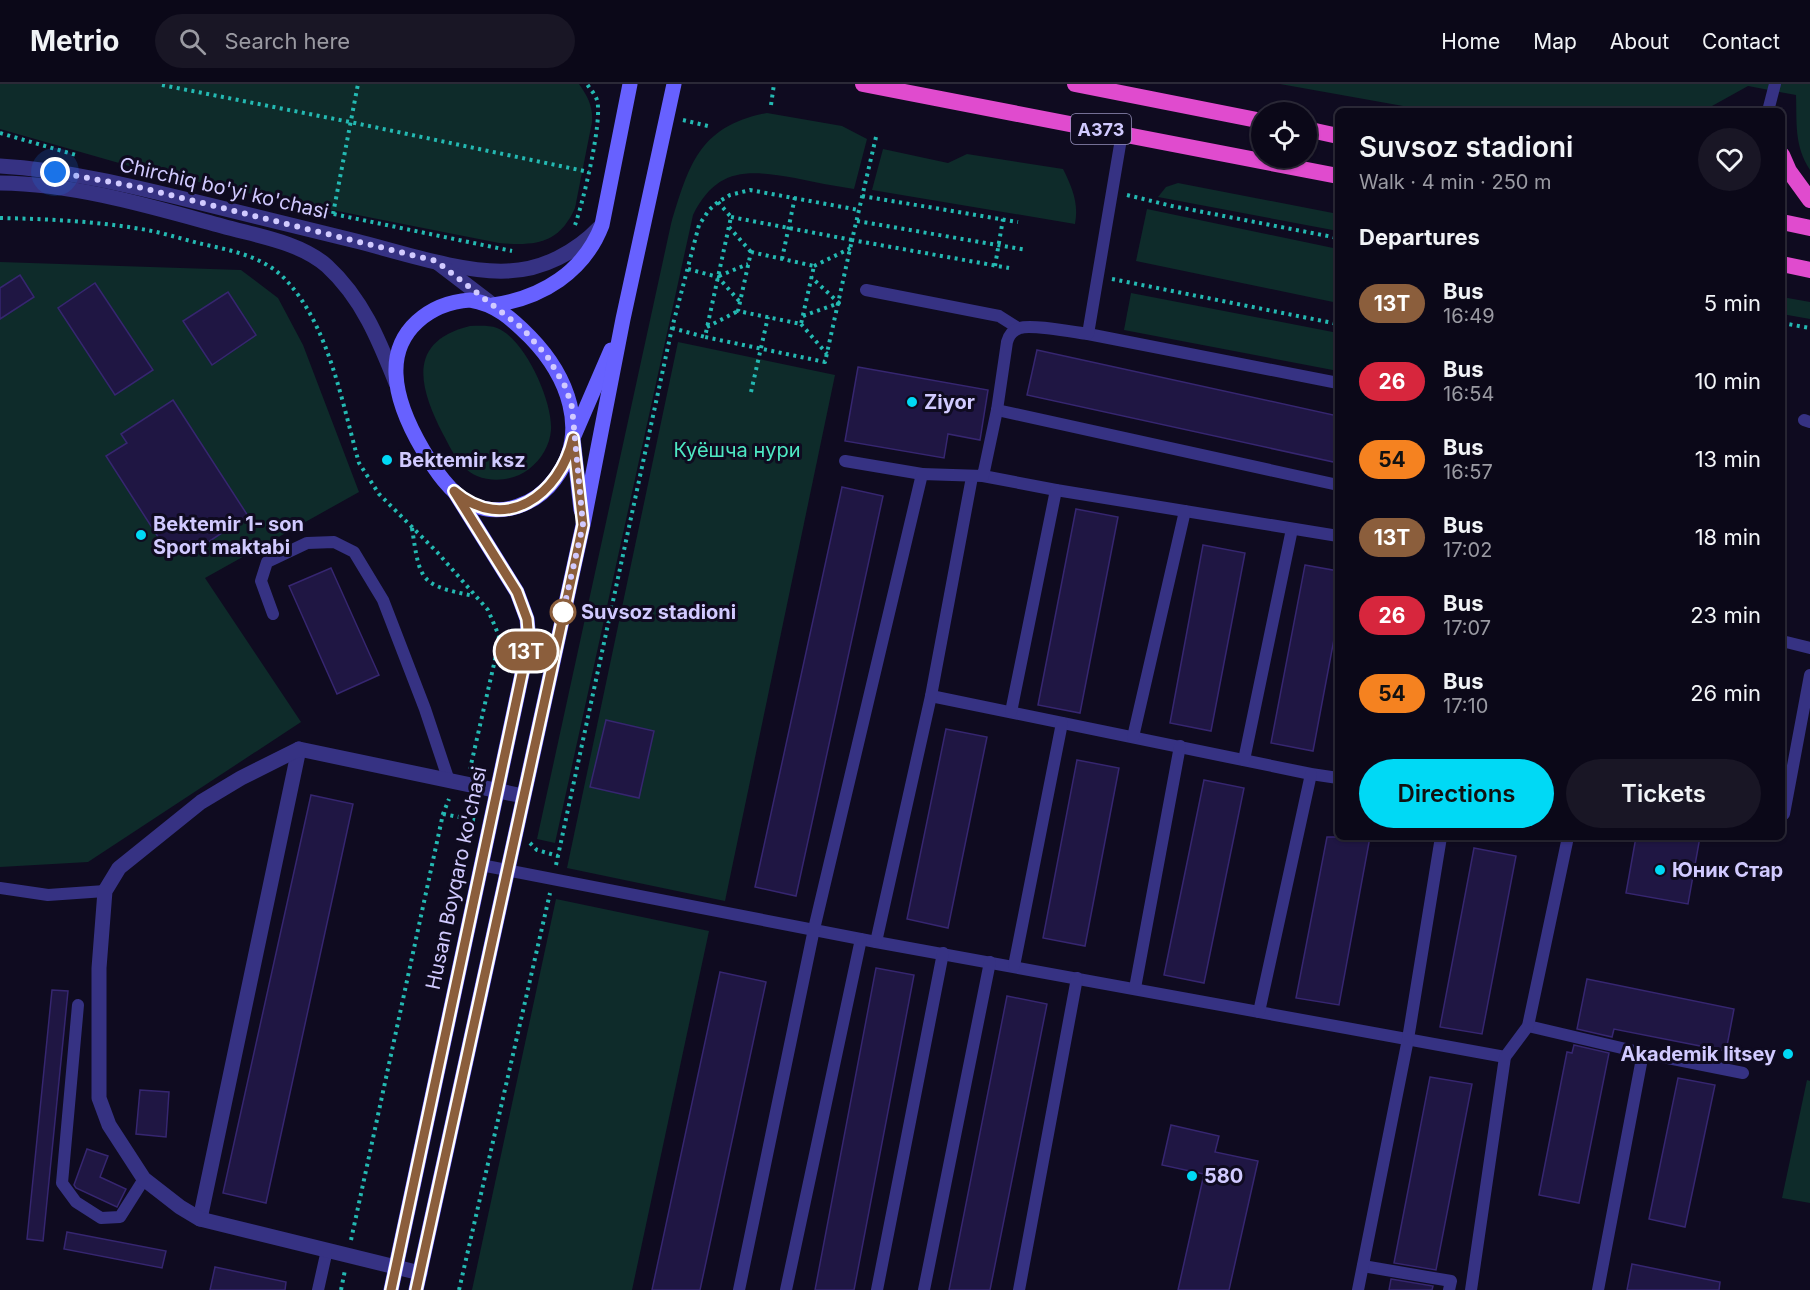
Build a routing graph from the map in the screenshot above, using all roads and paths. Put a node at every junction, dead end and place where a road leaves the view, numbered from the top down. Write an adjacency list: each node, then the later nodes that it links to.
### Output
1 (358, 84): 14 (path)
2 (587, 84): 24 (path)
3 (630, 84): 41 (main road, Husan Boyqaro ko'chasi)
4 (674, 84): 12 (main road, Husan Boyqaro ko'chasi)
5 (774, 84): 10 (path)
6 (863, 84): 17 (highway, A373)
7 (1075, 84): 13 (highway, A373)
8 (1775, 84): 11 (lane)
9 (162, 85): 14 (path)
10 (771, 105)
11 (1769, 108)
12 (668, 117): 15 (path); 72 (main road, Husan Boyqaro ko'chasi)
13 (1251, 119)
14 (350, 122): 24 (path); 34 (path)
15 (712, 127)
16 (1317, 131): 19 (highway)
17 (1122, 133): 25 (highway, A373); 27 (lane)
18 (0, 134): 21 (path)
19 (1335, 135)
20 (876, 137): 28 (path)
21 (77, 156)
22 (1785, 162): 30 (highway)
23 (0, 166): 54 (street, Chirchiq bo'yi ko'chasi)
24 (589, 172): 45 (path)
25 (1335, 175)
26 (0, 183): 85 (street, Chirchiq bo'yi ko'chasi)
27 (1112, 191): 46 (path); 62 (lane)
28 (862, 196): 33 (path); 37 (path)
29 (795, 197): 31 (path); 33 (path); 44 (path)
30 (1810, 200)
31 (718, 202): 35 (path); 60 (path)
32 (309, 209): 34 (path)
33 (860, 210): 38 (path)
34 (333, 214): 51 (path)
35 (731, 217): 42 (path); 44 (path)
36 (0, 218): 97 (path)
37 (1003, 219): 39 (path); 48 (path)
38 (857, 221): 47 (path); 48 (path)
39 (1017, 222)
40 (1785, 223): 43 (highway)
41 (602, 225): 54 (street, Chirchiq bo'yi ko'chasi); 68 (main road, Husan Boyqaro ko'chasi)
42 (729, 227): 52 (path); 63 (path)
43 (1810, 228)
44 (788, 229): 47 (path); 53 (path)
45 (571, 231)
46 (1335, 237)
47 (852, 240): 49 (path); 58 (path)
48 (999, 245): 50 (path); 58 (path)
49 (851, 249): 57 (path); 67 (path)
50 (1027, 250)
51 (520, 251)
52 (751, 252): 53 (path); 55 (path)
53 (782, 259): 57 (path)
54 (436, 261): 68 (street, Chirchiq bo'yi ko'chasi)
55 (749, 264): 63 (path); 66 (path)
56 (1785, 265): 61 (highway)
57 (813, 266): 64 (path)
58 (995, 266): 59 (path)
59 (1009, 268)
60 (688, 269): 63 (path); 77 (path)
61 (1810, 270)
62 (1097, 276): 73 (path); 80 (lane)
63 (718, 277): 66 (path); 76 (path)
64 (811, 277): 67 (path); 70 (path)
65 (866, 290): 78 (lane)
66 (740, 302): 69 (path)
67 (839, 303): 70 (path); 83 (path)
68 (493, 305): 85 (main road, Husan Boyqaro ko'chasi); 88 (main road, Husan Boyqaro ko'chasi)
69 (738, 311): 71 (path); 76 (path)
70 (803, 316): 74 (path)
71 (768, 317): 74 (path); 82 (path)
72 (623, 320): 88 (main road, Husan Boyqaro ko'chasi); 96 (main road, Husan Boyqaro ko'chasi)
73 (1335, 323)
74 (801, 324): 83 (path)
75 (1785, 324): 79 (path)
76 (707, 327): 81 (path)
77 (672, 328): 81 (path); 123 (path)
78 (1018, 328): 80 (lane); 87 (lane)
79 (1810, 328)
80 (1088, 334): 84 (lane)
81 (705, 337): 82 (path)
82 (761, 348): 83 (path); 86 (path)
83 (827, 354)
84 (1335, 382)
85 (397, 386): 94 (main road, Husan Boyqaro ko'chasi)
86 (751, 392)
87 (997, 410): 91 (lane); 92 (lane)
88 (573, 438): 94 (main road, Husan Boyqaro ko'chasi); 96 (main road, Husan Boyqaro ko'chasi)
89 (845, 461): 90 (lane)
90 (922, 474): 91 (lane); 129 (lane)
91 (978, 476): 93 (lane); 105 (lane)
92 (1335, 484)
93 (1056, 490): 95 (lane); 106 (lane)
94 (454, 491): 115 (main road, Husan Boyqaro ko'chasi)
95 (1185, 511): 98 (lane); 108 (lane)
96 (583, 525): 116 (main road, Husan Boyqaro ko'chasi)
97 (411, 528): 100 (path); 100 (path)
98 (1292, 529): 99 (lane); 111 (lane)
99 (1335, 536)
100 (476, 596): 114 (path)
101 (273, 614): 114 (lane)
102 (1785, 642): 103 (lane)
103 (1810, 648)
104 (1810, 675): 117 (lane)
105 (931, 696): 106 (lane); 131 (lane)
106 (1011, 712): 107 (lane)
107 (1062, 723): 108 (lane); 134 (lane)
108 (1133, 737): 109 (lane)
109 (1180, 746): 111 (lane); 136 (lane)
110 (299, 748): 114 (street); 128 (street); 145 (street)
111 (1244, 760): 112 (lane)
112 (1311, 774): 113 (lane); 138 (lane)
113 (1335, 778)
114 (457, 782): 115 (street); 118 (path)
115 (497, 790): 116 (street); 119 (main road, Husan Boyqaro ko'chasi)
116 (523, 796): 120 (main road, Husan Boyqaro ko'chasi)
117 (1785, 809)
118 (443, 814): 119 (path); 147 (path)
119 (490, 823): 124 (main road, Husan Boyqaro ko'chasi)
120 (516, 829): 123 (path); 125 (main road, Husan Boyqaro ko'chasi)
121 (1441, 840): 140 (lane)
122 (1567, 840): 139 (lane)
123 (558, 856): 126 (path)
124 (481, 865): 125 (lane); 149 (main road, Husan Boyqaro ko'chasi)
125 (507, 870): 126 (lane); 150 (main road, Husan Boyqaro ko'chasi)
126 (554, 878): 129 (lane); 157 (path)
127 (0, 888): 128 (lane)
128 (105, 891): 144 (street)
129 (814, 929): 130 (lane); 158 (lane)
130 (861, 939): 131 (lane); 159 (lane)
131 (876, 942): 132 (lane)
132 (943, 953): 133 (lane); 160 (lane)
133 (990, 962): 134 (lane); 161 (lane)
134 (1014, 966): 135 (lane)
135 (1077, 978): 136 (lane); 162 (lane)
136 (1135, 988): 138 (lane)
137 (78, 1005): 144 (lane)
138 (1259, 1012): 140 (lane)
139 (1528, 1026): 141 (lane); 142 (lane)
140 (1408, 1039): 142 (lane); 148 (lane)
141 (1643, 1053): 143 (lane); 164 (lane)
142 (1505, 1057): 152 (lane)
143 (1743, 1073)
144 (144, 1179): 145 (street)
145 (200, 1219): 146 (street)
146 (327, 1250): 147 (street); 153 (lane)
147 (348, 1256): 149 (street); 154 (path)
148 (1363, 1266): 151 (lane); 163 (lane)
149 (396, 1268): 150 (street); 155 (main road, Husan Boyqaro ko'chasi)
150 (420, 1274): 156 (main road, Husan Boyqaro ko'chasi)
151 (1450, 1286): 152 (lane)
152 (1471, 1287)
153 (318, 1290)
154 (341, 1290)
155 (391, 1290)
156 (416, 1290)
157 (459, 1290)
158 (739, 1290)
159 (786, 1290)
160 (877, 1290)
161 (924, 1290)
162 (1019, 1290)
163 (1358, 1290)
164 (1598, 1290)

